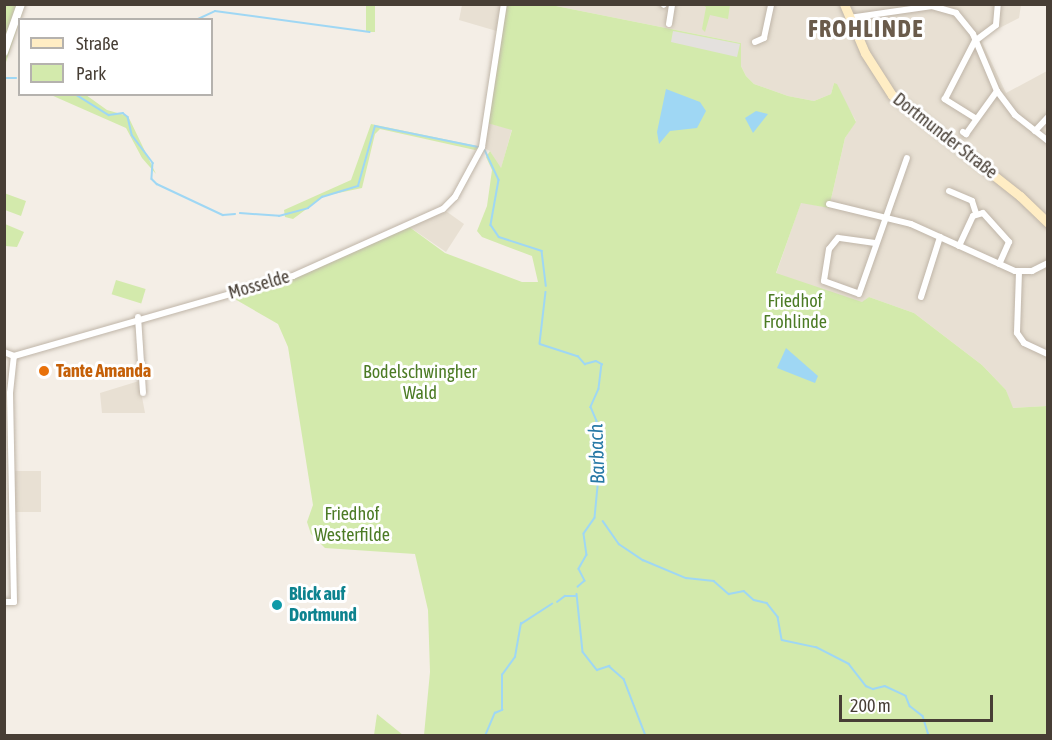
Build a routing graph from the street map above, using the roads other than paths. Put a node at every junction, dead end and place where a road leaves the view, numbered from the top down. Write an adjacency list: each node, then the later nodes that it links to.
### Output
1 (21, 4): 12 (street)
2 (504, 4): 33 (street, Mosselde)
3 (672, 4): 9 (street)
4 (771, 4): 11 (street)
5 (844, 4): 8 (main road, Dortmunder Straße)
6 (998, 4): 10 (street)
7 (940, 6): 8 (street); 10 (street)
8 (849, 18): 24 (main road, Dortmunder Straße)
9 (669, 24)
10 (975, 40): 13 (street); 15 (street)
11 (755, 42)
12 (4, 52)
13 (997, 91): 15 (street); 16 (street)
14 (1047, 117): 16 (street)
15 (975, 118): 17 (street)
16 (1035, 131): 18 (street)
17 (963, 132)
18 (1047, 141)
19 (907, 158): 23 (street)
20 (949, 191): 22 (street)
21 (829, 204): 23 (street)
22 (976, 213): 28 (street); 30 (street)
23 (884, 216): 26 (street); 27 (street)
24 (1045, 220): 25 (street)
25 (1047, 229)
26 (940, 237): 28 (street); 32 (street)
27 (875, 243): 27 (street)
28 (959, 246): 30 (street)
29 (1047, 263): 31 (street)
30 (999, 264): 31 (street)
31 (1019, 272): 35 (street)
32 (921, 297)
33 (138, 317): 36 (street, Mosselde); 37 (street)
34 (4, 352): 36 (street)
35 (1047, 354)
36 (14, 356): 38 (street)
37 (143, 393)
38 (4, 602)

